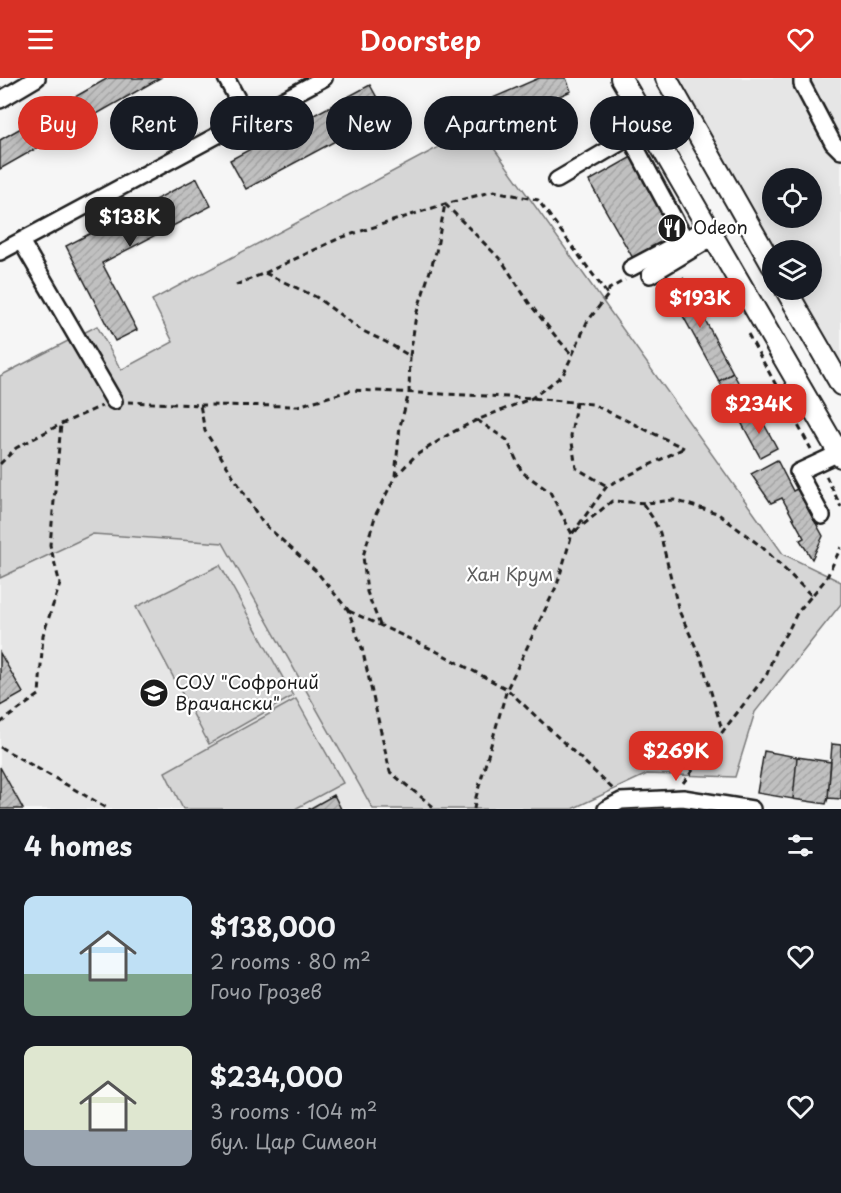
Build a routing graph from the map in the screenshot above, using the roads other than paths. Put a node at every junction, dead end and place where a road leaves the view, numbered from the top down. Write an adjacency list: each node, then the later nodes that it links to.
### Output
1 (37, 78): 9 (street)
2 (226, 78): 7 (street)
3 (324, 78): 8 (street)
4 (621, 78): 13 (main road)
5 (666, 78): 16 (main road)
6 (802, 78): 11 (street)
7 (236, 96)
8 (291, 96)
9 (0, 100)
10 (210, 139): 15 (street)
11 (841, 151)
12 (557, 180): 14 (street)
13 (711, 232): 14 (street); 19 (street); 23 (main road)
14 (685, 239): 18 (street)
15 (21, 241): 17 (street); 22 (street)
16 (762, 247)
17 (0, 252)
18 (630, 273)
19 (650, 275)
20 (792, 300): 21 (main road)
21 (841, 385)
22 (114, 401)
23 (840, 455): 24 (street)
24 (822, 516)
25 (606, 809): 26 (street)
26 (752, 809)

